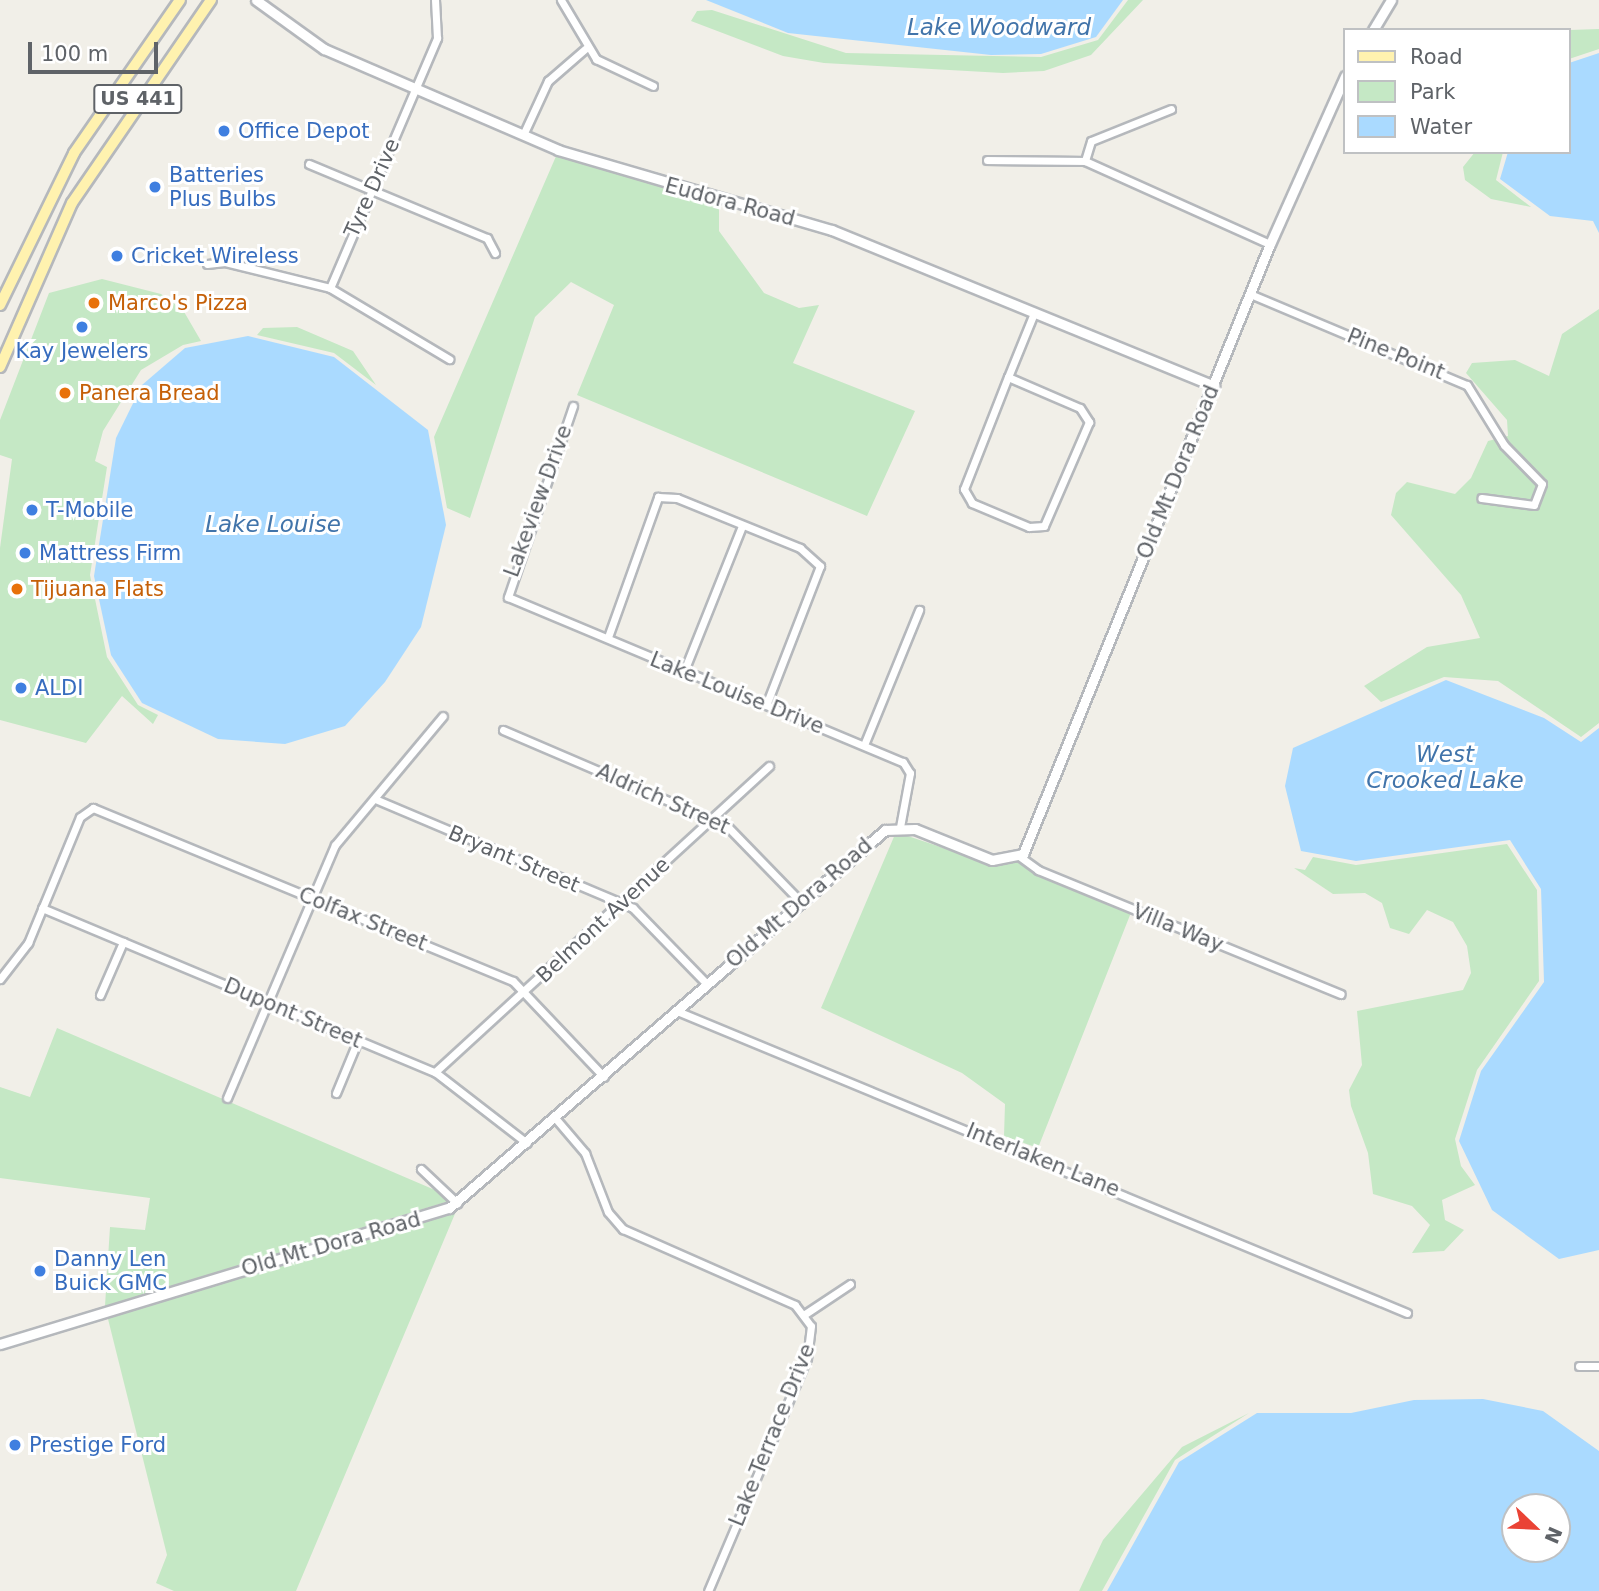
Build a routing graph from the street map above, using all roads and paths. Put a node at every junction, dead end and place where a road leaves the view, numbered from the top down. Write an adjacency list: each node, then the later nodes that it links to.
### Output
1 (180, 0): 23 (main road, US 441)
2 (211, 0): 26 (main road, US 441)
3 (256, 0): 11 (street, Eudora Road)
4 (435, 0): 11 (street, Tyre Drive)
5 (561, 0): 8 (street)
6 (1391, 0): 7 (street)
7 (1374, 28)
8 (585, 49): 10 (street); 13 (street)
9 (1344, 78): 18 (street, Old Mt Dora Road)
10 (653, 86)
11 (415, 88): 13 (street, Eudora Road); 17 (street, Tyre Drive)
12 (1171, 109): 15 (street)
13 (523, 135): 24 (street, Eudora Road)
14 (987, 160): 15 (street)
15 (1085, 161): 18 (street)
16 (309, 164): 17 (street)
17 (372, 188): 19 (street); 21 (street, Tyre Drive)
18 (1270, 244): 22 (street, Old Mt Dora Road)
19 (495, 253)
20 (207, 264): 21 (street)
21 (330, 288): 25 (street)
22 (1250, 294): 28 (street, Old Mt Dora Road); 30 (street, Pine Point)
23 (0, 305)
24 (1034, 313): 27 (street); 28 (street, Eudora Road)
25 (449, 359)
26 (0, 367)
27 (1008, 377): 27 (street)
28 (1214, 386): 44 (street, Old Mt Dora Road)
29 (573, 406): 32 (street, Lakeview Drive)
30 (1481, 498)
31 (742, 526): 34 (street); 35 (street); 36 (street)
32 (508, 597): 34 (street, Lake Louise Drive)
33 (919, 610): 39 (street)
34 (608, 637): 35 (street, Lake Louise Drive)
35 (684, 671): 36 (street, Lake Louise Drive)
36 (766, 705): 39 (street, Lake Louise Drive)
37 (443, 716): 41 (street)
38 (503, 730): 42 (street, Aldrich Street)
39 (864, 745): 43 (street, Lake Louise Drive)
40 (769, 766): 42 (street, Belmont Avenue)
41 (375, 799): 45 (street); 47 (street, Bryant Street)
42 (715, 820): 46 (street, Aldrich Street); 47 (street, Belmont Avenue)
43 (900, 827): 44 (street); 46 (street, Old Mt Dora Road)
44 (1019, 856): 53 (street, Villa Way)
45 (312, 898): 48 (street, Colfax Street); 52 (street, Colfax Street); 55 (street)
46 (799, 900): 51 (street, Old Mt Dora Road)
47 (621, 904): 51 (street, Bryant Street); 52 (street, Belmont Avenue)
48 (42, 908): 49 (street, Dupont Street); 50 (street)
49 (123, 942): 54 (street); 55 (street, Dupont Street)
50 (0, 979)
51 (707, 984): 56 (street, Old Mt Dora Road)
52 (528, 990): 58 (street, Belmont Avenue); 59 (street, Colfax Street)
53 (1341, 994)
54 (100, 995)
55 (268, 1003): 57 (street, Dupont Street); 61 (street)
56 (677, 1011): 59 (street, Old Mt Dora Road); 67 (street, Interlaken Lane)
57 (358, 1040): 58 (street, Dupont Street); 60 (street)
58 (435, 1072): 63 (street, Dupont Street)
59 (604, 1077): 62 (street, Old Mt Dora Road)
60 (336, 1093)
61 (227, 1098)
62 (556, 1119): 63 (street, Old Mt Dora Road); 68 (street, Lake Terrace Drive)
63 (529, 1144): 65 (street, Old Mt Dora Road)
64 (421, 1169): 65 (street)
65 (457, 1203): 69 (street, Old Mt Dora Road)
66 (850, 1284): 68 (street)
67 (1407, 1312)
68 (805, 1314): 72 (street, Lake Terrace Drive)
69 (0, 1344)
70 (1578, 1366): 71 (street)
71 (1599, 1366)
72 (708, 1591)

